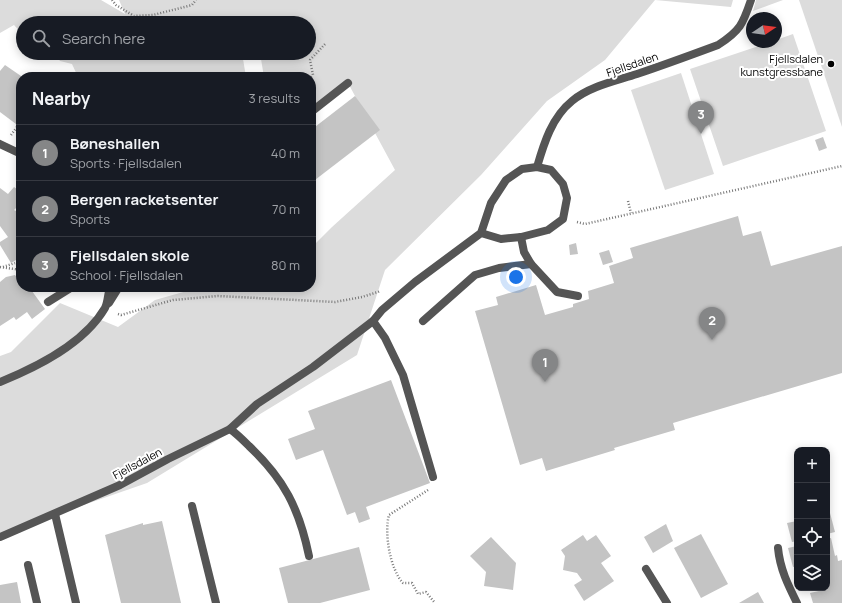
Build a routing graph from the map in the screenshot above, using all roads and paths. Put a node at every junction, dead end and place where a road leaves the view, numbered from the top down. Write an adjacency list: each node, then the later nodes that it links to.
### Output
1 (112, 0): 2 (path)
2 (196, 0)
3 (751, 0): 13 (street, Fjellsdalen)
4 (326, 43): 5 (path)
5 (316, 54)
6 (310, 60): 7 (path)
7 (312, 72)
8 (348, 83): 9 (street)
9 (316, 108)
10 (0, 144): 11 (street)
11 (16, 152)
12 (842, 166): 15 (path)
13 (537, 167): 16 (street); 17 (street)
14 (628, 201): 15 (path)
15 (631, 214): 16 (path)
16 (562, 219): 18 (street)
17 (482, 233): 18 (street); 26 (street, Fjellsdalen)
18 (521, 237): 20 (street)
19 (15, 263): 21 (path)
20 (531, 264): 27 (street); 31 (street)
21 (1, 267): 22 (path)
22 (16, 269)
23 (64, 292): 28 (street)
24 (109, 292): 29 (street)
25 (116, 292): 29 (street)
26 (400, 295): 29 (path); 30 (street, Fjellsdalen)
27 (578, 296)
28 (48, 302)
29 (106, 307): 32 (street)
30 (373, 321): 33 (street, Fjellsdalen); 34 (street)
31 (423, 322)
32 (0, 382)
33 (230, 430): 36 (street, Fjellsdalen); 39 (street)
34 (434, 477): 45 (path)
35 (192, 506): 44 (street)
36 (54, 514): 37 (street, Fjellsdalen); 43 (street)
37 (0, 537)
38 (778, 548): 47 (street)
39 (309, 556)
40 (28, 565): 42 (street)
41 (646, 569): 46 (street)
42 (37, 603)
43 (76, 603)
44 (216, 603)
45 (435, 603)
46 (667, 603)
47 (797, 603)

